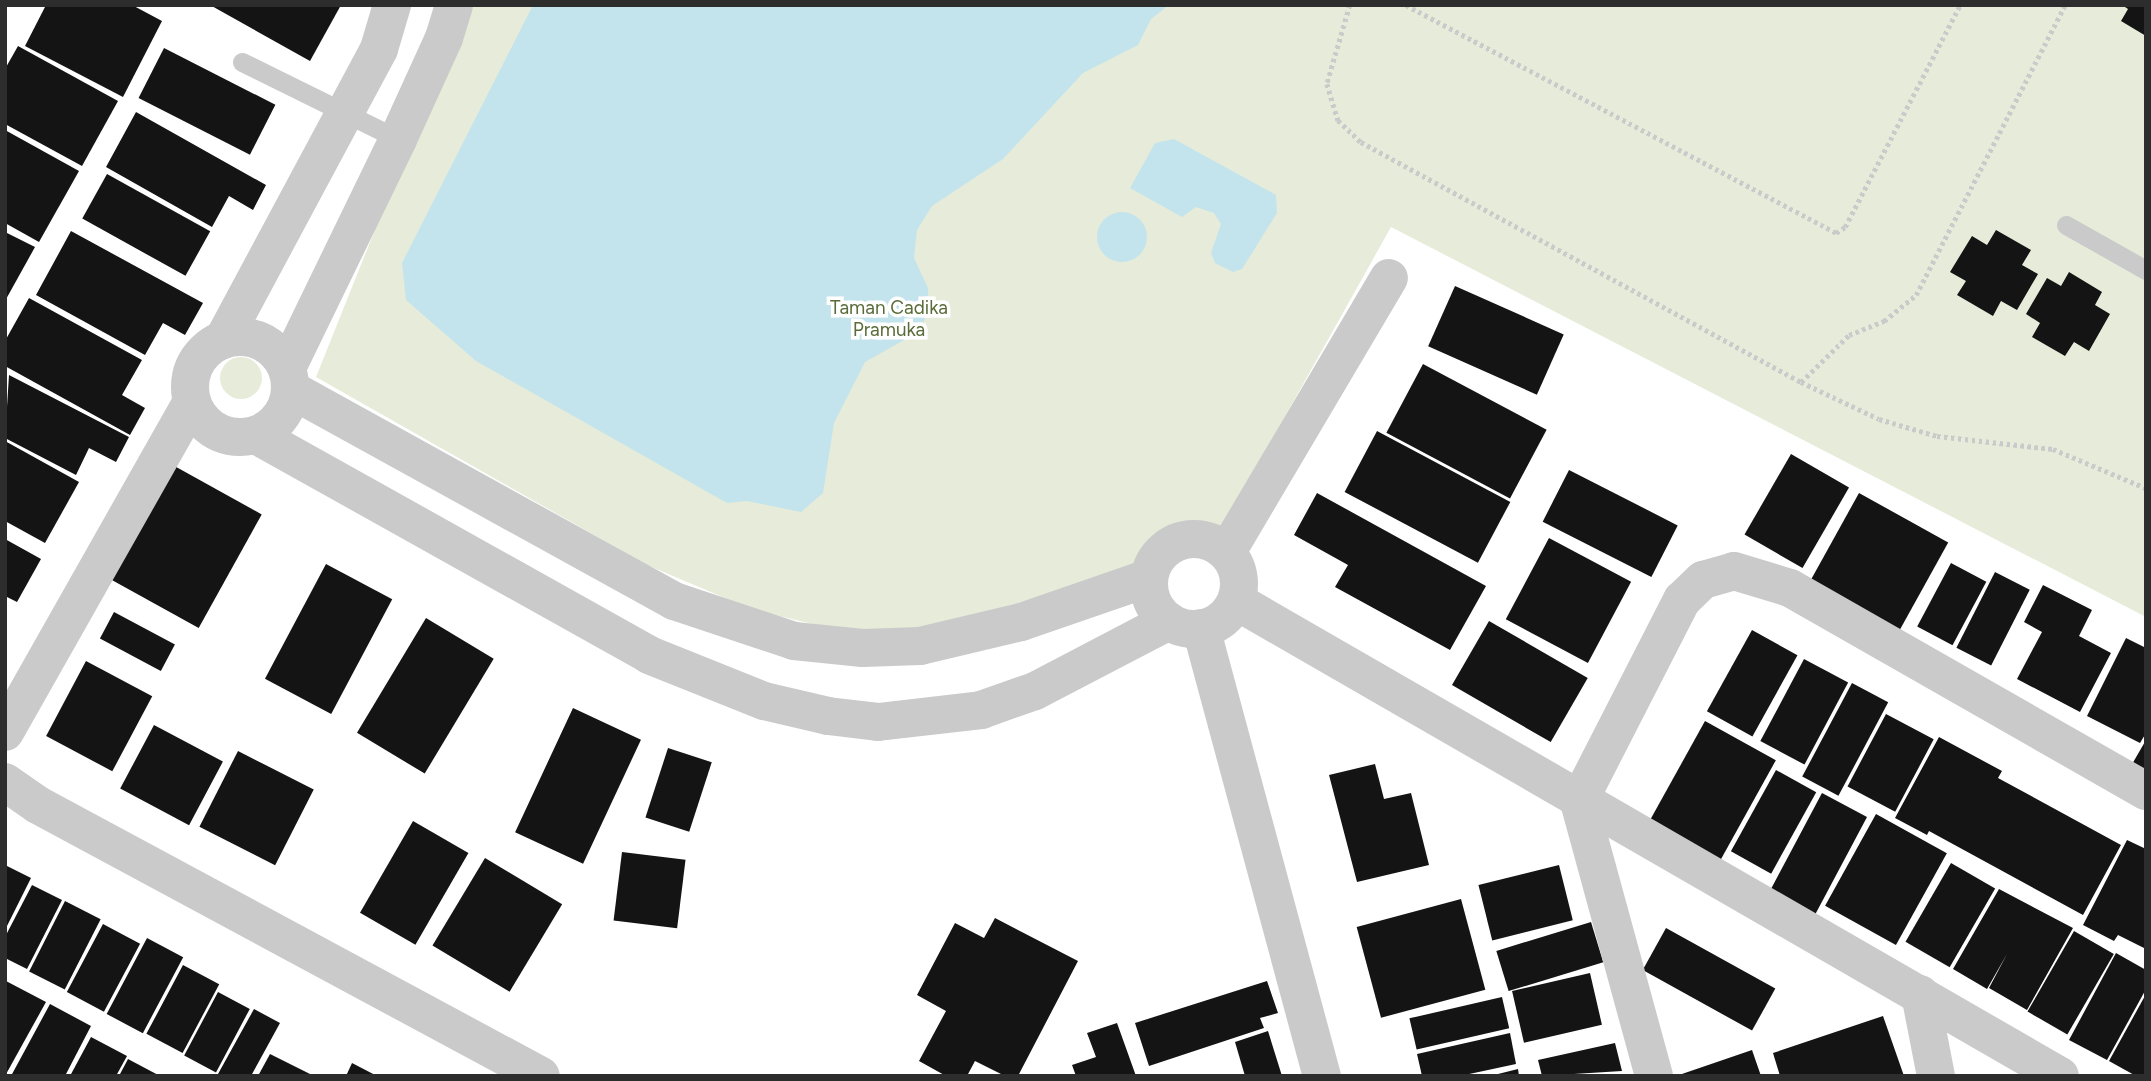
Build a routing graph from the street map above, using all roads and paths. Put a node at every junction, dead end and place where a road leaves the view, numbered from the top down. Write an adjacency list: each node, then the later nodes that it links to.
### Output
1 (392, 5): 9 (street)
2 (454, 5): 10 (street)
3 (1350, 5): 16 (path)
4 (1406, 5): 7 (path)
5 (1960, 5): 7 (path)
6 (2064, 5): 16 (path)
7 (1417, 8)
8 (242, 62): 9 (lane)
9 (345, 114): 10 (lane); 14 (street)
10 (398, 139): 15 (street)
11 (2066, 226): 12 (lane)
12 (2146, 270)
13 (1389, 278): 20 (street)
14 (223, 340): 15 (street); 17 (street)
15 (288, 378): 18 (street); 22 (street)
16 (1801, 382): 19 (path)
17 (192, 402): 18 (street); 26 (street)
18 (256, 435): 25 (street)
19 (2146, 488)
20 (1228, 550): 21 (street); 23 (street)
21 (1149, 578): 22 (street); 24 (street)
22 (674, 601): 25 (street)
23 (1236, 601): 24 (street); 29 (street)
24 (1185, 624): 25 (street); 32 (street)
25 (649, 655)
26 (5, 732)
27 (5, 782): 31 (street)
28 (2146, 791): 29 (street)
29 (1579, 801): 30 (street); 33 (street)
30 (1920, 994): 34 (street); 35 (street)
31 (541, 1076)
32 (1322, 1076)
33 (1654, 1076)
34 (1936, 1076)
35 (2060, 1076)

